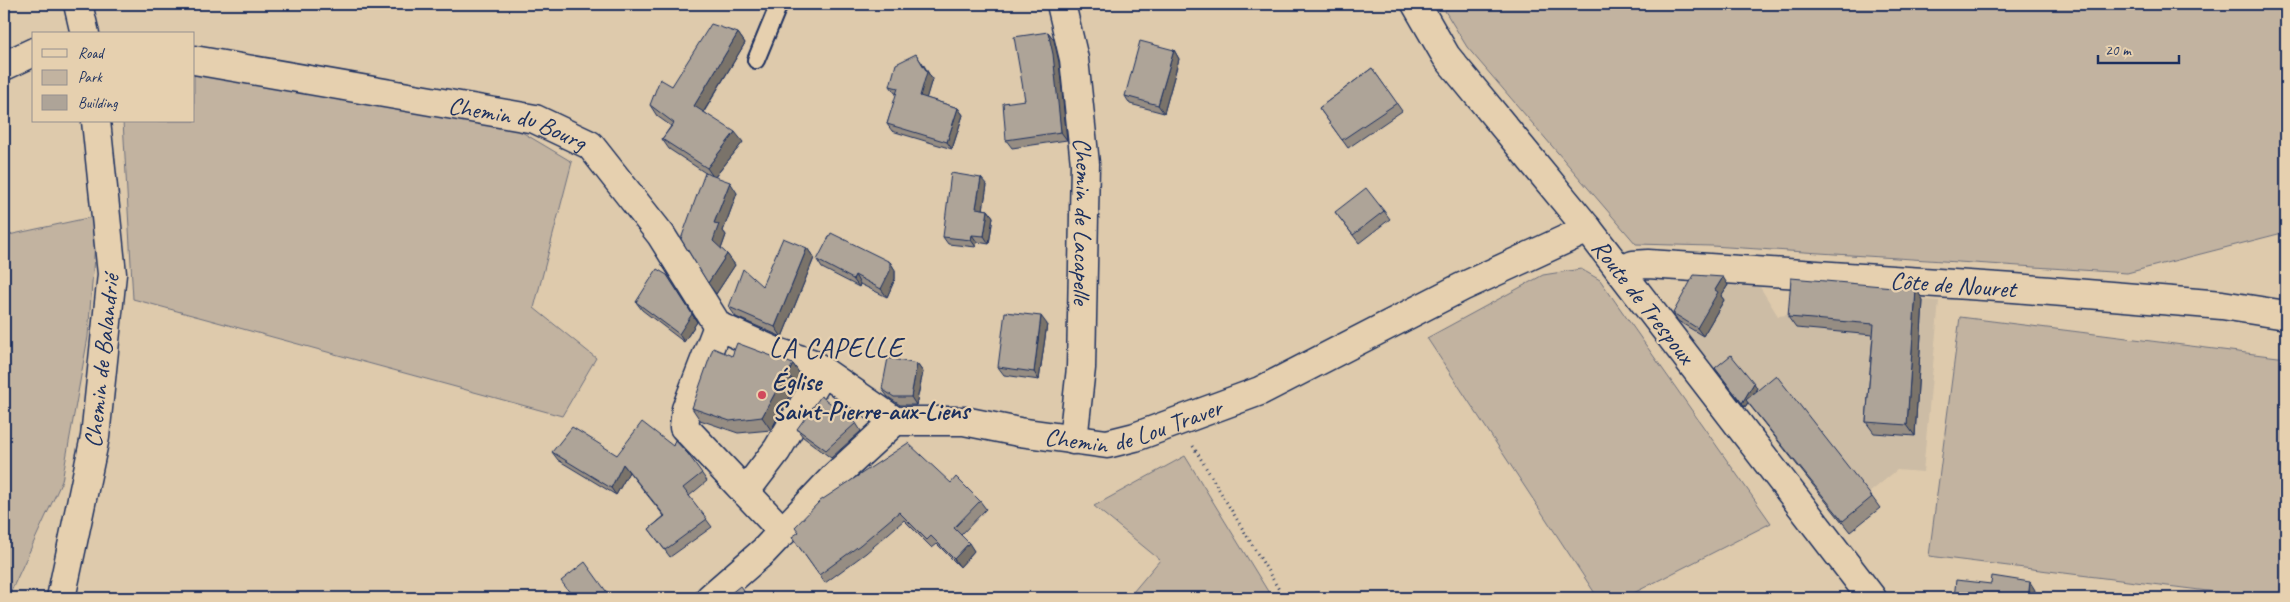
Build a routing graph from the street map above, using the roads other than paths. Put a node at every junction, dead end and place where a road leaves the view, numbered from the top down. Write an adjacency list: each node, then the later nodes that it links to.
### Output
1 (779, 4): 6 (lane)
2 (1061, 4): 15 (street, Chemin de Lacapelle)
3 (1416, 4): 9 (street, Route de Trespoux)
4 (32, 53): 7 (street)
5 (195, 60): 12 (street, Chemin du Bourg)
6 (756, 60)
7 (4, 66)
8 (96, 122): 18 (street, Chemin de Balandrié)
9 (1588, 229): 10 (street, Route de Trespoux); 15 (street, Chemin de Lou Traver)
10 (1620, 271): 11 (street, Côte de Nouret); 20 (street, Route de Trespoux)
11 (2286, 315)
12 (730, 326): 13 (street); 16 (street)
13 (824, 372): 14 (street); 16 (street)
14 (895, 421): 15 (street, Chemin de Lou Traver); 17 (street)
15 (1073, 440)
16 (745, 492): 17 (street)
17 (784, 532): 19 (street)
18 (61, 598)
19 (710, 598)
20 (1872, 598)

